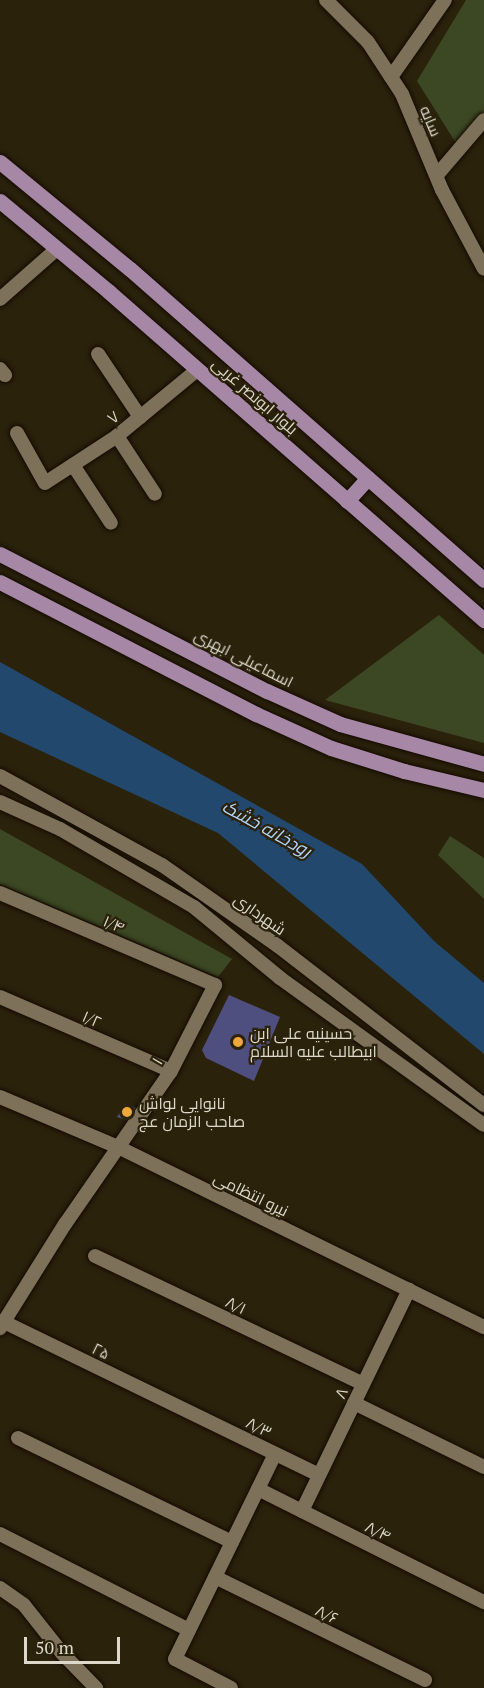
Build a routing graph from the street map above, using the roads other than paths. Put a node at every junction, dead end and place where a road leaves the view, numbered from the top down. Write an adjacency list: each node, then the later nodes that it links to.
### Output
1 (326, 0): 3 (street, سایه)
2 (445, 0): 3 (street)
3 (391, 77): 6 (street, سایه)
4 (484, 120): 6 (street)
5 (0, 162): 17 (main road, بلوار ابونصر غربی)
6 (437, 175): 9 (street, سایه)
7 (0, 201): 8 (main road, بلوار ابونصر غربی)
8 (57, 249): 10 (street); 12 (main road, بلوار ابونصر غربی)
9 (484, 269)
10 (0, 299)
11 (98, 354): 13 (street)
12 (197, 370): 13 (street, ۷); 19 (main road, بلوار ابونصر غربی)
13 (140, 417): 15 (street, ۷)
14 (17, 434): 16 (street, ۷)
15 (117, 436): 16 (street, ۷); 18 (street)
16 (73, 465): 20 (street)
17 (368, 478): 19 (main road); 22 (main road, بلوار ابونصر غربی)
18 (155, 495)
19 (347, 501): 24 (main road, بلوار ابونصر غربی)
20 (111, 523)
21 (0, 554): 25 (main road, اسماعیلی ابهری)
22 (484, 580)
23 (0, 582): 27 (main road)
24 (484, 620)
25 (484, 764)
26 (0, 776): 34 (street, شهرداری)
27 (484, 790)
28 (0, 802): 35 (street, شهرداری)
29 (0, 893): 30 (street, ۱/۴)
30 (215, 985): 32 (street, ۱)
31 (0, 997): 32 (street, ۱/۲)
32 (171, 1071): 36 (street, ۱)
33 (0, 1097): 36 (street, نیرو انتظامی)
34 (484, 1105)
35 (484, 1125)
36 (118, 1147): 38 (street, نیرو انتظامی); 39 (street, ۱)
37 (95, 1256): 41 (street, ۸/۱)
38 (409, 1290): 40 (street, نیرو انتظامی); 41 (street, ۸)
39 (2, 1325): 43 (street, ۲۵)
40 (484, 1327)
41 (363, 1384): 42 (street, ۸)
42 (354, 1403): 46 (street); 47 (street, ۸)
43 (184, 1409): 45 (street, ۸/۳)
44 (18, 1438): 51 (street)
45 (275, 1454): 47 (street, ۸/۳); 48 (street)
46 (484, 1467)
47 (320, 1475): 49 (street, ۸)
48 (258, 1489): 49 (street, ۸/۴); 51 (street)
49 (302, 1511): 54 (street, ۸/۴)
50 (0, 1534): 55 (street)
51 (232, 1542): 52 (street)
52 (214, 1577): 55 (street); 56 (street, ۸/۶)
53 (0, 1588): 57 (street)
54 (484, 1602)
55 (189, 1630): 58 (street)
56 (425, 1680)
57 (96, 1688)
58 (231, 1688)

